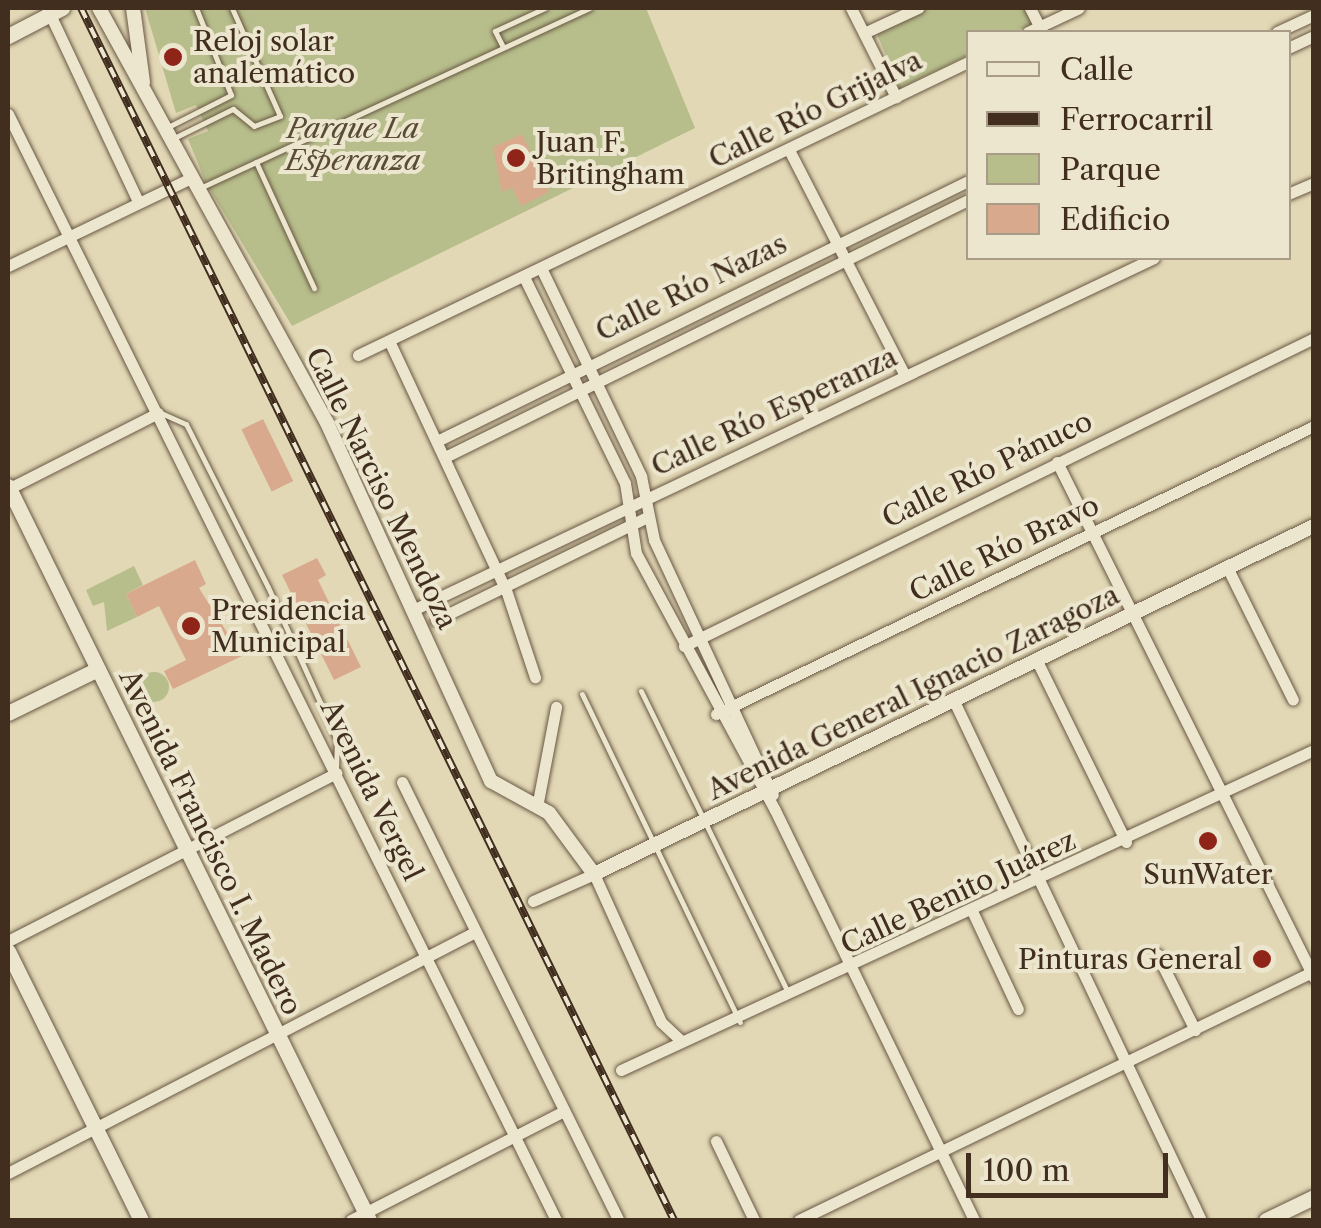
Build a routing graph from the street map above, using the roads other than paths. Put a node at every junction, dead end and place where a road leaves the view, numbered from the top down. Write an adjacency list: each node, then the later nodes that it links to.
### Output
1 (99, 8): 21 (street, Calle Narciso Mendoza)
2 (132, 8): 21 (street, Calle Narciso Mendoza)
3 (196, 8): 23 (lane)
4 (232, 8): 23 (lane)
5 (545, 8): 18 (lane)
6 (589, 8): 18 (lane)
7 (851, 8): 14 (street)
8 (918, 8): 14 (street)
9 (1079, 8): 12 (street)
10 (53, 10): 15 (main road); 31 (street)
11 (1314, 15): 13 (street)
12 (1038, 30)
13 (1282, 30)
14 (864, 34): 20 (street)
15 (8, 36)
16 (1314, 36): 17 (street)
17 (1291, 47)
18 (503, 48): 25 (lane)
19 (966, 63): 20 (street, Calle Río Grijalva)
20 (896, 96): 24 (street, Calle Río Grijalva)
21 (146, 98): 23 (street, Calle Narciso Mendoza)
22 (8, 114): 32 (street, Avenida Vergel)
23 (166, 135): 28 (street, Calle Narciso Mendoza)
24 (789, 150): 33 (street); 37 (street, Calle Río Grijalva)
25 (256, 162): 28 (lane); 39 (lane)
26 (966, 182): 33 (street, Calle Río Nazas)
27 (1314, 182): 29 (street)
28 (194, 184): 31 (street); 63 (street, Calle Narciso Mendoza)
29 (1291, 193)
30 (966, 201): 34 (street, Calle Río Nazas)
31 (138, 202): 32 (street)
32 (68, 236): 36 (street); 48 (street, Avenida Vergel)
33 (836, 243): 34 (street); 43 (street, Calle Río Nazas)
34 (843, 258): 45 (street); 46 (street, Calle Río Nazas)
35 (1146, 260): 45 (street, Calle Río Esperanza)
36 (8, 266)
37 (542, 270): 38 (street, Calle Río Grijalva); 43 (street)
38 (524, 279): 41 (street, Calle Río Grijalva); 44 (street)
39 (314, 288)
40 (1314, 338): 52 (street, Calle Río Pánuco)
41 (391, 346): 42 (street, Calle Río Grijalva); 50 (street)
42 (358, 355)
43 (589, 364): 44 (street, Calle Río Nazas); 46 (street)
44 (571, 374): 47 (street); 50 (street, Calle Río Nazas)
45 (905, 376): 54 (street, Calle Río Esperanza)
46 (596, 380): 47 (street, Calle Río Nazas); 54 (street)
47 (578, 388): 51 (street, Calle Río Nazas); 55 (street)
48 (158, 413): 53 (street); 80 (street, Avenida Vergel); 80 (lane)
49 (1314, 426): 59 (street, Calle Río Bravo)
50 (437, 441): 51 (street)
51 (445, 457): 61 (street)
52 (1057, 462): 59 (street); 66 (street, Calle Río Pánuco)
53 (8, 488): 69 (main road, Avenida Francisco I. Madero)
54 (646, 500): 55 (street, Calle Río Esperanza); 56 (street)
55 (630, 507): 57 (street); 61 (street, Calle Río Esperanza)
56 (648, 518): 57 (street, Calle Río Esperanza); 66 (street)
57 (628, 527): 62 (street, Calle Río Esperanza); 67 (street)
58 (1313, 528): 60 (street, Avenida General Ignacio Zaragoza)
59 (1092, 534): 64 (street); 75 (street, Calle Río Bravo)
60 (1227, 567): 64 (street, Avenida General Ignacio Zaragoza); 74 (street)
61 (499, 574): 62 (street); 63 (street, Calle Río Esperanza)
62 (506, 590): 65 (street, Calle Río Esperanza); 70 (street)
63 (415, 610): 84 (street, Calle Narciso Mendoza)
64 (1130, 614): 68 (street, Avenida General Ignacio Zaragoza); 83 (street)
65 (436, 620)
66 (702, 638): 67 (street, Calle Río Pánuco); 75 (street)
67 (684, 646): 78 (street)
68 (1036, 660): 73 (street, Avenida General Ignacio Zaragoza); 86 (street)
69 (98, 669): 77 (main road); 88 (main road, Avenida Francisco I. Madero)
70 (535, 676)
71 (641, 691): 85 (lane)
72 (582, 694): 87 (lane)
73 (953, 699): 82 (street, Avenida General Ignacio Zaragoza); 90 (street)
74 (1293, 700)
75 (734, 706): 78 (street, Calle Río Bravo); 82 (street)
76 (556, 708): 84 (street)
77 (8, 713)
78 (716, 714): 82 (street)
79 (1314, 750): 83 (street, Calle Benito Juárez)
80 (336, 773): 88 (street); 97 (street, Avenida Vergel)
81 (402, 782): 93 (street)
82 (767, 792): 85 (street, Avenida General Ignacio Zaragoza); 98 (street)
83 (1222, 793): 86 (street, Calle Benito Juárez); 99 (street)
84 (537, 808): 89 (street, Calle Narciso Mendoza)
85 (704, 822): 87 (street, Avenida General Ignacio Zaragoza); 100 (lane)
86 (1126, 842): 90 (street, Calle Benito Juárez)
87 (651, 846): 89 (street, Avenida General Ignacio Zaragoza); 102 (lane)
88 (187, 850): 94 (street); 104 (main road, Avenida Francisco I. Madero)
89 (594, 874): 91 (street, Avenida General Ignacio Zaragoza); 105 (street)
90 (1042, 881): 92 (street, Calle Benito Juárez); 106 (street)
91 (534, 902)
92 (973, 913): 98 (street, Calle Benito Juárez); 101 (street)
93 (475, 932): 97 (street); 108 (street)
94 (8, 941)
95 (8, 951): 109 (main road)
96 (1157, 954): 103 (street)
97 (428, 959): 104 (street); 110 (street, Avenida Vergel)
98 (854, 967): 100 (street, Calle Benito Juárez); 112 (street)
99 (1313, 974): 103 (street)
100 (791, 997): 102 (street, Calle Benito Juárez)
101 (1018, 1009)
102 (740, 1022): 105 (street, Calle Benito Juárez)
103 (1195, 1030): 106 (street)
104 (279, 1036): 109 (street); 115 (main road, Avenida Francisco I. Madero)
105 (680, 1040): 107 (street, Calle Benito Juárez)
106 (1128, 1062): 112 (street); 122 (street)
107 (621, 1070)
108 (564, 1112): 110 (street); 118 (street)
109 (96, 1129): 113 (street); 116 (main road)
110 (514, 1136): 115 (street); 117 (street, Avenida Vergel)
111 (716, 1142): 119 (street)
112 (941, 1152): 120 (street); 121 (street)
113 (8, 1172)
114 (1314, 1197): 123 (main road)
115 (362, 1218)
116 (140, 1220)
117 (556, 1220)
118 (618, 1220)
119 (754, 1220)
120 (798, 1220)
121 (974, 1220)
122 (1201, 1220)
123 (1266, 1220)

